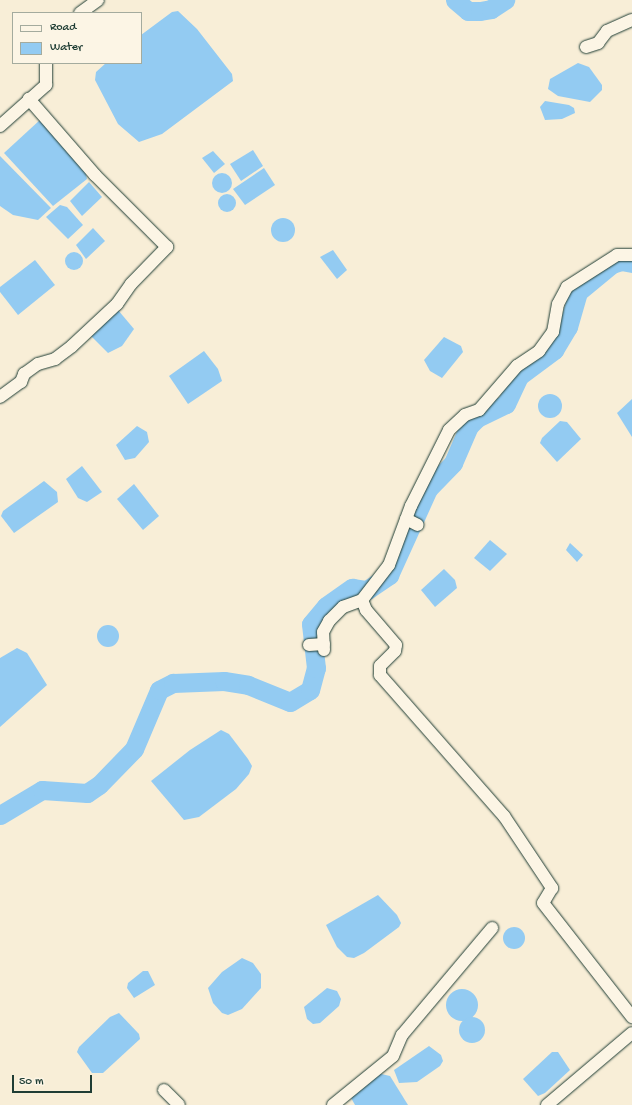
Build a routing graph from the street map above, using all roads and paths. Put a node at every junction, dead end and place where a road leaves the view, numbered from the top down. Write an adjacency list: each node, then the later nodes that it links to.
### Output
1 (98, 0): 2 (street)
2 (81, 12)
3 (632, 20): 4 (street)
4 (586, 46)
5 (46, 64): 6 (street)
6 (29, 99): 7 (street); 9 (street)
7 (0, 126)
8 (632, 256): 10 (street)
9 (0, 397)
10 (362, 600): 11 (street); 13 (street)
11 (319, 646)
12 (492, 928): 17 (street)
13 (632, 1017)
14 (632, 1033): 18 (street)
15 (164, 1090): 16 (street)
16 (179, 1105)
17 (333, 1105)
18 (547, 1105)

